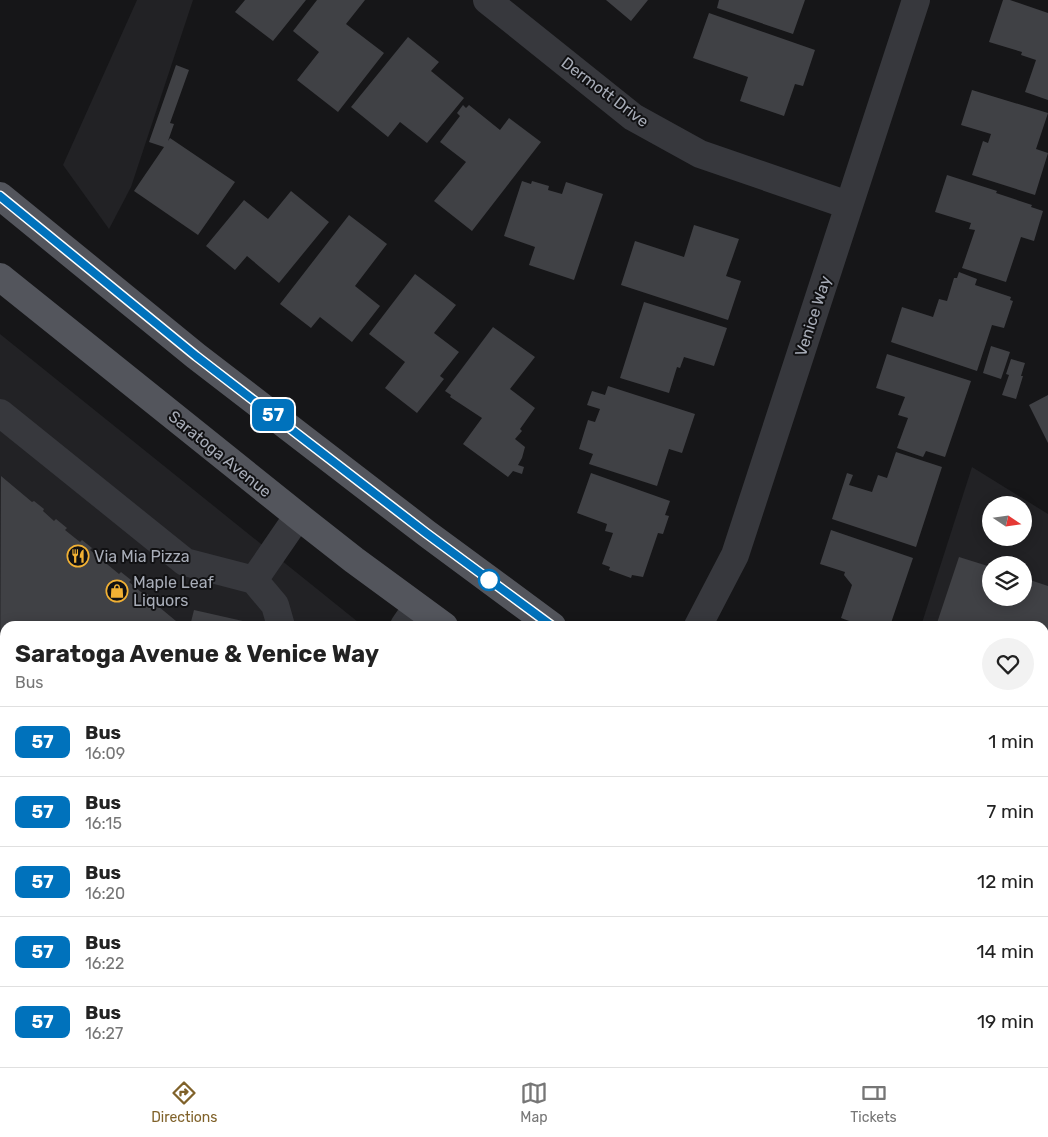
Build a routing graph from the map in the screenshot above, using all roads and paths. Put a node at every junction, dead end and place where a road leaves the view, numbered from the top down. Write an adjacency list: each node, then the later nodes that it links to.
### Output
1 (487, 0): 3 (street, Dermott Drive)
2 (916, 0): 3 (street, Venice Way)
3 (848, 205): 15 (street, Venice Way)
4 (4, 207): 14 (main road)
5 (0, 277): 7 (main road, Saratoga Avenue)
6 (0, 414): 8 (street)
7 (298, 516): 8 (street); 11 (main road, Saratoga Avenue)
8 (254, 580): 12 (street)
9 (151, 592): 10 (path)
10 (147, 597)
11 (411, 617): 13 (main road, Saratoga Avenue)
12 (279, 621)
13 (426, 621)
14 (545, 621)
15 (701, 621)

